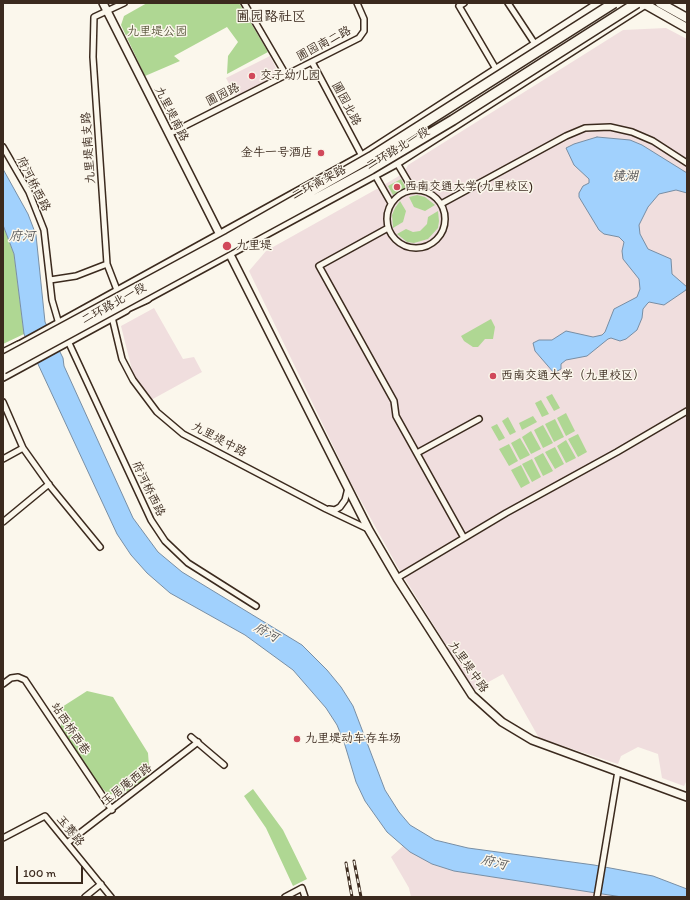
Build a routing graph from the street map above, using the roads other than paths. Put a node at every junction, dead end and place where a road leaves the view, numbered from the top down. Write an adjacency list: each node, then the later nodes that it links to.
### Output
1 (103, 3): 11 (main road, 九里堤南路)
2 (124, 3): 11 (street)
3 (244, 3): 17 (street)
4 (357, 3): 15 (street, 圃园南二路)
5 (464, 3): 16 (street)
6 (508, 3): 14 (street)
7 (599, 3): 14 (main road, 二环路北一段)
8 (614, 3): 39 (highway, 二环高架路, bridge)
9 (643, 3): 13 (main road); 21 (main road, 二环路北一段); 40 (highway, 二环高架路, bridge)
10 (660, 3): 12 (main road)
11 (107, 10): 18 (main road, 九里堤南路); 30 (street, 九里堤南支路)
12 (687, 18)
13 (687, 28)
14 (535, 44): 16 (main road, 二环路北一段)
15 (312, 62): 17 (street, 圃园南二路); 20 (street, 圃园北路)
16 (496, 69): 20 (main road, 二环路北一段)
17 (286, 75): 18 (street, 圃园路)
18 (169, 134): 28 (main road, 九里堤南路)
19 (3, 147): 31 (street, 府河桥西路)
20 (362, 156): 28 (main road, 二环路北一段)
21 (397, 163): 23 (main road, 二环路北一段); 24 (street)
22 (687, 163): 26 (street)
23 (375, 175): 25 (street); 29 (main road, 二环路北一段)
24 (413, 190): 25 (street); 26 (street)
25 (392, 203): 27 (street)
26 (441, 204): 27 (street)
27 (388, 228): 47 (street)
28 (219, 236): 29 (main road, 九里堤中路); 32 (main road, 二环路北一段)
29 (230, 254): 33 (main road, 二环路北一段); 50 (main road, 九里堤中路)
30 (107, 264): 31 (street); 32 (street, 九里堤南支路)
31 (50, 280): 35 (street, 府河桥西路)
32 (117, 290): 35 (main road, 二环路北一段)
33 (147, 298): 34 (main road, 二环路北一段); 41 (highway)
34 (112, 317): 36 (main road, 二环路北一段); 51 (street, 九里堤中路)
35 (58, 325): 37 (main road, 二环路北一段)
36 (66, 342): 42 (main road, 二环路北一段); 57 (street, 府河桥西路)
37 (21, 344): 38 (highway)
38 (3, 355)
39 (3, 360)
40 (3, 369)
41 (3, 373)
42 (3, 376)
43 (3, 402): 46 (street)
44 (687, 411): 54 (street)
45 (479, 419): 47 (street)
46 (23, 448): 48 (street); 49 (street)
47 (417, 453): 54 (street)
48 (3, 459)
49 (49, 484): 52 (street); 55 (street)
50 (348, 488): 51 (street); 53 (main road, 九里堤中路)
51 (326, 509): 53 (street, 九里堤中路)
52 (3, 522)
53 (369, 530): 56 (main road, 九里堤中路)
54 (464, 538): 56 (street)
55 (100, 547)
56 (397, 578): 62 (main road, 九里堤中路)
57 (256, 606)
58 (3, 684): 64 (street, 站西桥西巷)
59 (191, 737): 60 (street)
60 (198, 742): 61 (street); 64 (street, 玉居庵西路)
61 (224, 765)
62 (618, 771): 63 (main road, 九里堤中路); 72 (street)
63 (687, 797)
64 (112, 810): 66 (street, 玉居庵西路)
65 (3, 838): 66 (street, 玉赛路)
66 (67, 843): 67 (street, 玉赛路)
67 (101, 884): 68 (street); 69 (street, 玉赛路)
68 (85, 897)
69 (111, 897)
70 (285, 897): 71 (street)
71 (305, 897)
72 (597, 897)

